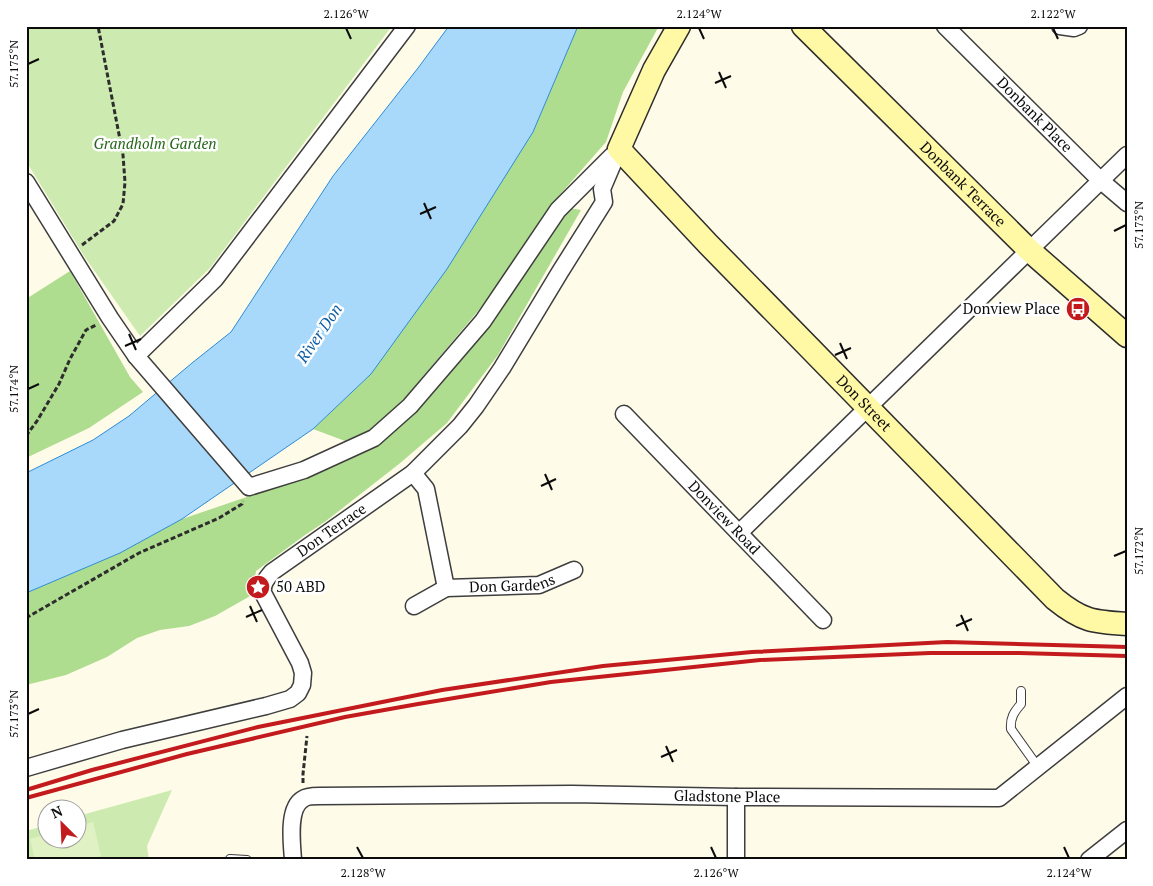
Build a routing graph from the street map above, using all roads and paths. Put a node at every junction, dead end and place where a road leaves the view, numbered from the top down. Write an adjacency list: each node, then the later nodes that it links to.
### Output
1 (98, 26): 14 (path)
2 (407, 26): 17 (street)
3 (679, 26): 8 (street)
4 (803, 26): 13 (street, Donbank Terrace)
5 (945, 26): 10 (street, Donbank Place)
6 (1060, 26): 7 (street)
7 (1079, 26)
8 (619, 149): 18 (street, Don Street); 21 (street, Don Terrace); 22 (street)
9 (1127, 155): 10 (street)
10 (1100, 180): 12 (street, Donbank Place); 13 (street)
11 (26, 182): 14 (street)
12 (1127, 203)
13 (1029, 250): 16 (street, Donbank Terrace); 18 (street)
14 (70, 253): 17 (street)
15 (86, 330): 20 (path)
16 (1127, 336)
17 (141, 362): 22 (street)
18 (868, 407): 23 (street); 29 (street, Don Street)
19 (624, 414): 23 (street, Donview Road)
20 (26, 436)
21 (413, 473): 25 (street, Don Gardens); 34 (street, Don Terrace)
22 (247, 485): 27 (path)
23 (739, 533): 28 (street, Donview Road)
24 (574, 570): 25 (street, Don Gardens)
25 (446, 588): 26 (street, Don Gardens)
26 (414, 606)
27 (26, 618)
28 (823, 620)
29 (1127, 624)
30 (1021, 691): 33 (lane)
31 (1127, 696): 33 (street, Gladstone Place)
32 (307, 736): 36 (path)
33 (1038, 767): 35 (street, Gladstone Place)
34 (26, 768)
35 (736, 797): 36 (street, Gladstone Place); 41 (street)
36 (300, 803): 40 (street)
37 (1127, 830): 42 (street)
38 (230, 859): 39 (lane)
39 (247, 860)
40 (293, 860)
41 (736, 860)
42 (1089, 860)

